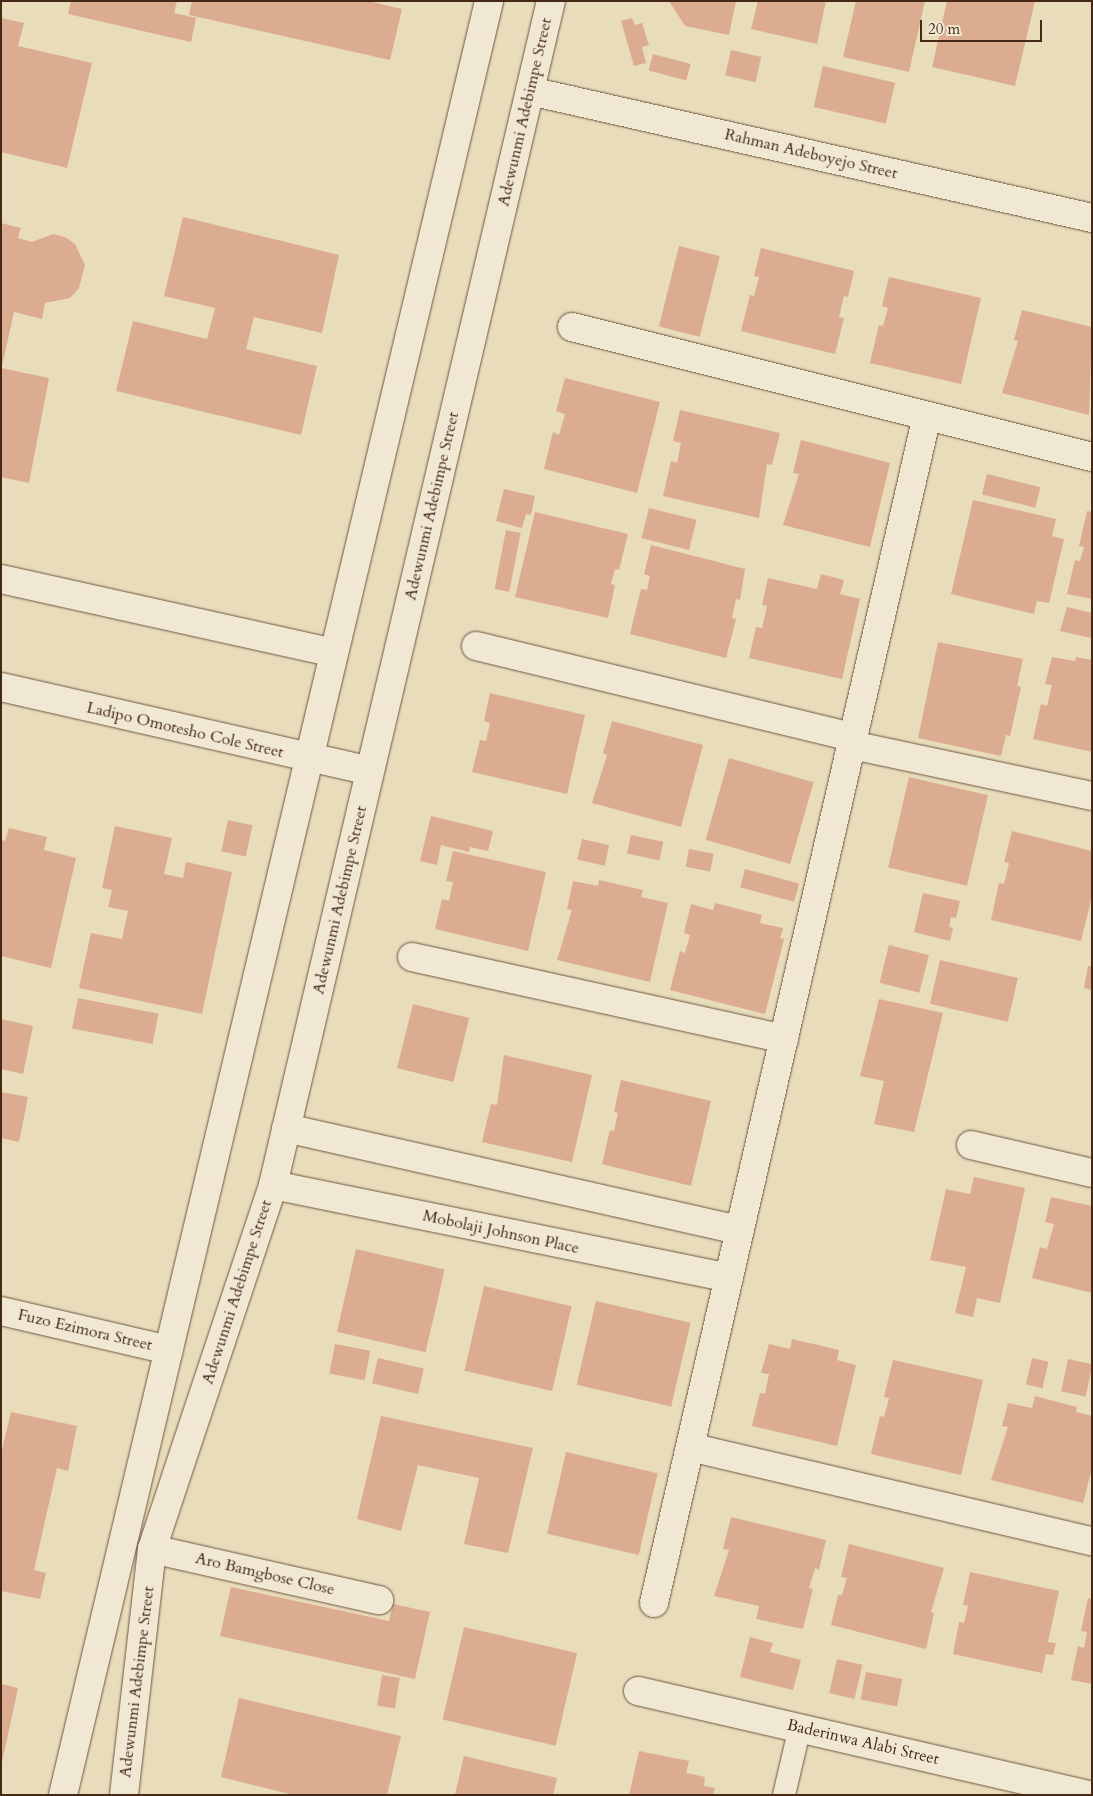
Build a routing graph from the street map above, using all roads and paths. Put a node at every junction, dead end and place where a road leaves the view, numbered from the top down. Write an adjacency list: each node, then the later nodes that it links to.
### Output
1 (489, 1): 10 (street)
2 (551, 1): 3 (street, Adewunmi Adebimpe Street)
3 (530, 91): 4 (street, Rahman Adeboyejo Street); 14 (street, Adewunmi Adebimpe Street)
4 (1091, 215)
5 (572, 327): 6 (street)
6 (927, 416): 7 (street); 12 (street)
7 (1092, 457)
8 (1, 579): 10 (street)
9 (476, 646): 12 (street)
10 (334, 653): 13 (street)
11 (1, 687): 13 (street, Ladipo Omotesho Cole Street)
12 (852, 741): 15 (street); 17 (street)
13 (309, 759): 14 (street, Ladipo Omotesho Cole Street); 25 (street)
14 (370, 771): 18 (street, Adewunmi Adebimpe Street)
15 (1092, 796)
16 (412, 957): 17 (street)
17 (784, 1039): 22 (street)
18 (286, 1128): 21 (street, Adewunmi Adebimpe Street); 22 (street)
19 (971, 1145): 20 (street)
20 (1092, 1173)
21 (273, 1185): 23 (street, Mobolaji Johnson Place); 28 (street, Adewunmi Adebimpe Street)
22 (740, 1230): 23 (street)
23 (729, 1278): 26 (street)
24 (1, 1311): 25 (street, Fuzo Ezimora Street)
25 (168, 1350): 33 (street)
26 (690, 1447): 27 (street); 30 (street)
27 (1092, 1541)
28 (152, 1548): 29 (street, Aro Bamgbose Close); 34 (street, Adewunmi Adebimpe Street)
29 (379, 1600)
30 (654, 1603)
31 (638, 1690): 32 (street, Baderinwa Alabi Street)
32 (800, 1727): 35 (lane); 36 (street, Baderinwa Alabi Street)
33 (63, 1795)
34 (124, 1795)
35 (784, 1795)
36 (1088, 1795)

